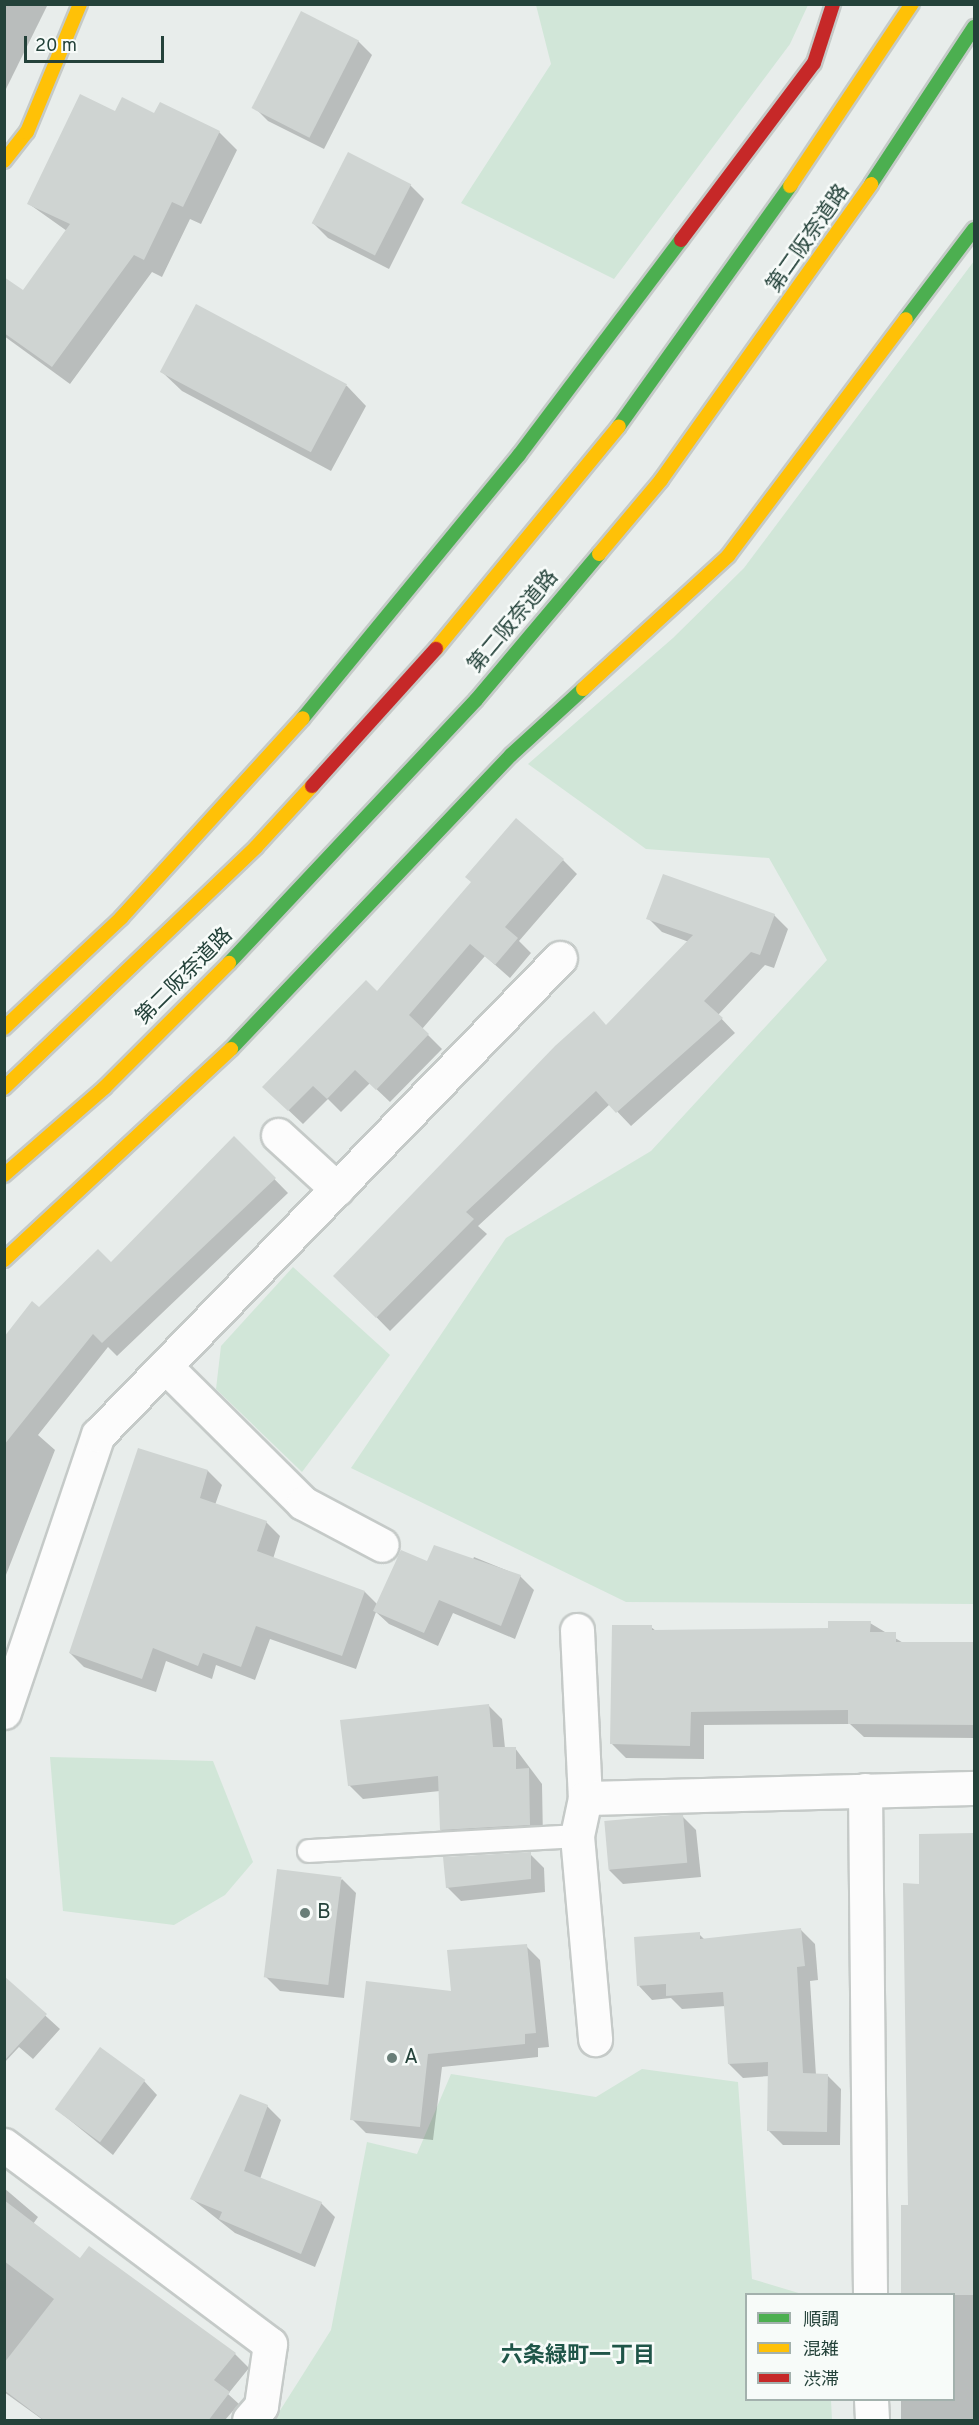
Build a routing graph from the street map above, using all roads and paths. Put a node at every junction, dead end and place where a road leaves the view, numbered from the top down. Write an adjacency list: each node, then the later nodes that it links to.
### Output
1 (80, 4): 5 (main road)
2 (833, 4): 8 (main road)
3 (912, 4): 9 (main road, 第二阪奈道路)
4 (975, 27): 11 (main road, 第二阪奈道路)
5 (4, 161)
6 (975, 229): 13 (main road)
7 (560, 958): 12 (street)
8 (4, 1028)
9 (4, 1088)
10 (278, 1134): 12 (street)
11 (4, 1175)
12 (337, 1190): 14 (street)
13 (4, 1260)
14 (165, 1366): 15 (street); 17 (street)
15 (381, 1545)
16 (577, 1630): 20 (street)
17 (5, 1706)
18 (975, 1788): 19 (street)
19 (866, 1790): 20 (street); 25 (street)
20 (585, 1798): 21 (street)
21 (577, 1836): 22 (lane); 23 (street)
22 (309, 1851)
23 (596, 2039)
24 (4, 2145): 27 (street)
25 (870, 2293)
26 (871, 2401): 28 (street)
27 (249, 2421)
28 (872, 2421)

